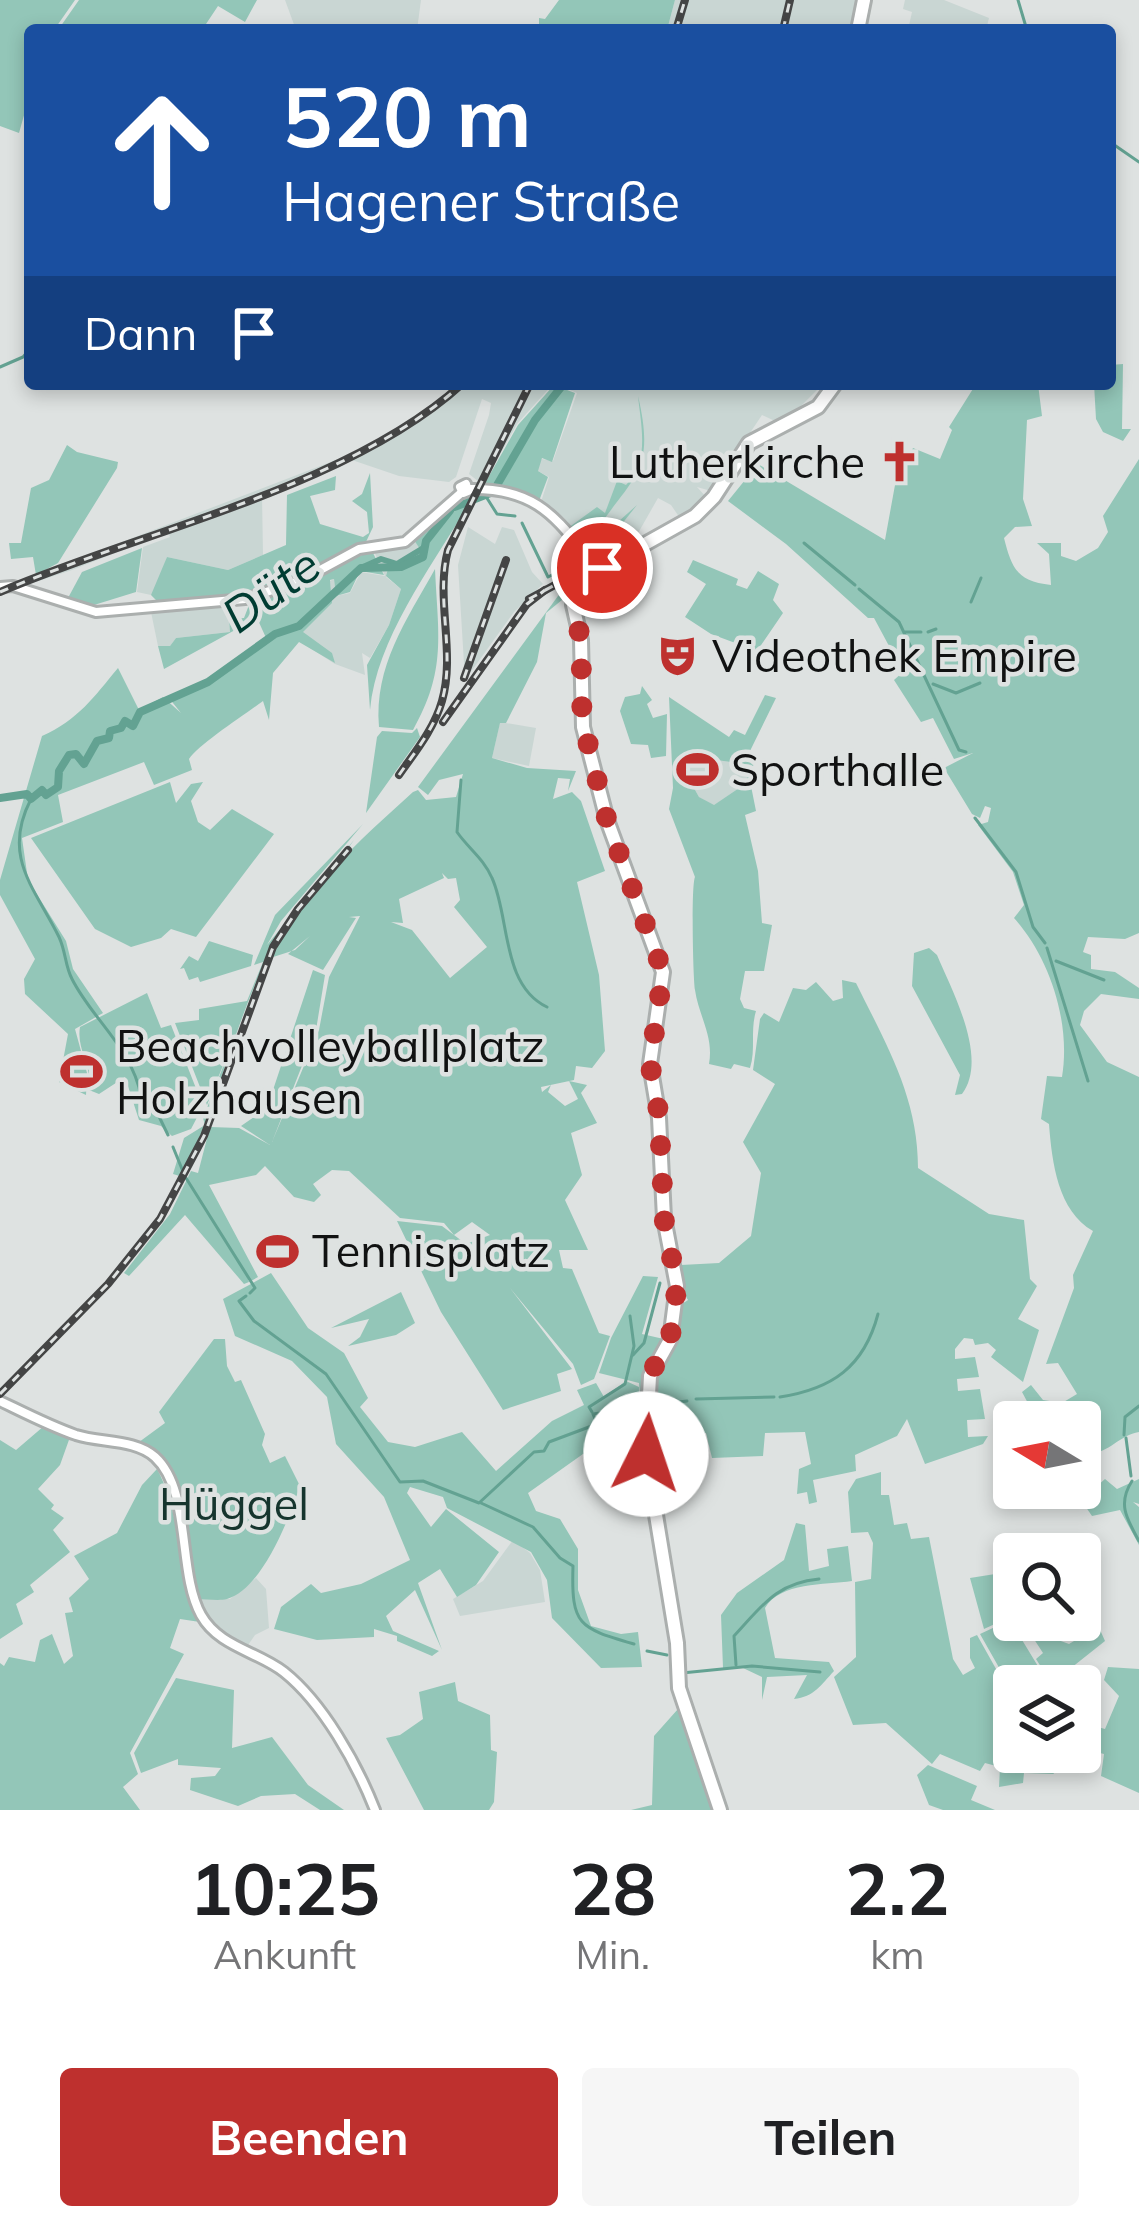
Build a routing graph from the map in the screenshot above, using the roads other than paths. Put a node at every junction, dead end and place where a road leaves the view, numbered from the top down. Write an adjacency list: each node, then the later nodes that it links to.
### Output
1 (830, 390): 2 (main road)
2 (622, 557): 4 (main road); 7 (main road)
3 (0, 587): 4 (street)
4 (617, 589)
5 (0, 1401): 6 (street)
6 (375, 1810)
7 (720, 1810)

